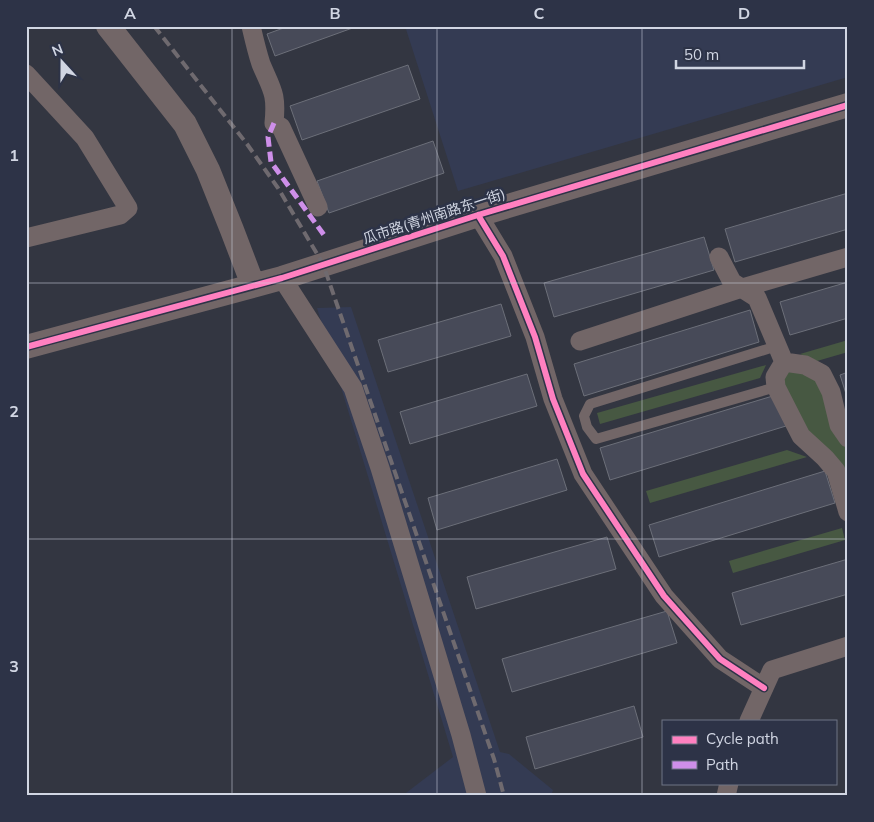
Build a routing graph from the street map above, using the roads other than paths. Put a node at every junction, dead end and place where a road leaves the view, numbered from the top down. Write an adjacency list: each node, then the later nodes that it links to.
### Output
1 (108, 26): 11 (street)
2 (251, 26): 5 (street)
3 (26, 74): 7 (street)
4 (848, 104): 6 (street, 瓜市路(青州南路东一街))
5 (318, 207)
6 (478, 215): 10 (street, 瓜市路(青州南路东一街)); 20 (street)
7 (26, 238)
8 (719, 257): 12 (street)
9 (848, 257): 12 (street)
10 (282, 278): 11 (street, 瓜市路(青州南路东一街)); 22 (street)
11 (253, 286): 14 (street, 瓜市路(青州南路东一街))
12 (742, 288): 13 (street); 15 (street)
13 (580, 341)
14 (26, 347)
15 (781, 354): 16 (street); 16 (lane); 17 (street)
16 (776, 387): 18 (street)
17 (848, 438)
18 (848, 512)
19 (848, 646): 20 (street)
20 (764, 688): 21 (street)
21 (749, 720)
22 (477, 796)

